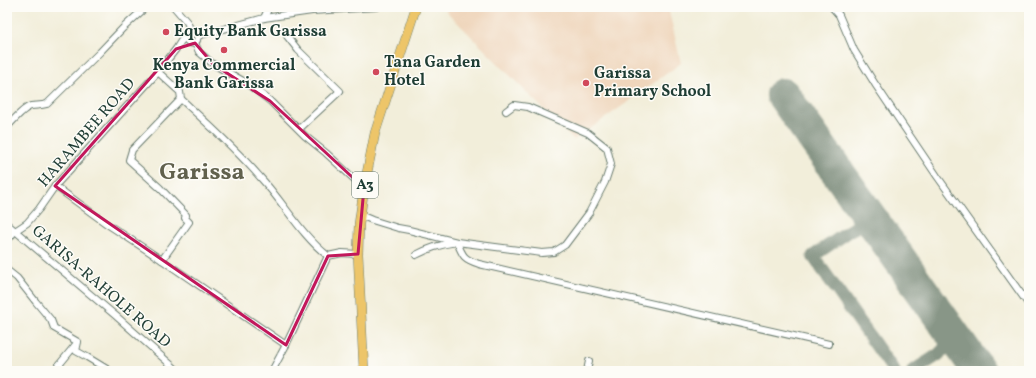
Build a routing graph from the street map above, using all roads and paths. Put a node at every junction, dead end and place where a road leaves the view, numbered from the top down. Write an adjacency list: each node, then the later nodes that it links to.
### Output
1 (146, 7): 13 (street)
2 (174, 7): 9 (street)
3 (269, 7): 7 (street)
4 (377, 7): 7 (street, HARAMBEE ROAD)
5 (416, 7): 16 (highway, A3)
6 (832, 7): 27 (street)
7 (264, 18): 9 (street, HARAMBEE ROAD)
8 (287, 36): 14 (street)
9 (192, 38): 10 (street, HARAMBEE ROAD); 14 (street)
10 (158, 72): 11 (street); 15 (street, HARAMBEE ROAD)
11 (181, 100): 24 (street); 25 (street)
12 (506, 111): 21 (street)
13 (7, 127)
14 (299, 129): 16 (street)
15 (55, 186): 19 (street, HARAMBEE ROAD); 25 (street)
16 (364, 188): 17 (highway, A3)
17 (360, 215): 21 (street); 22 (highway, A3)
18 (7, 224): 19 (street, GARISA-RAHOLE ROAD)
19 (15, 231): 20 (street, HARAMBEE ROAD); 34 (street, GARISA-RAHOLE ROAD)
20 (7, 241)
21 (458, 242): 23 (street); 29 (street)
22 (358, 254): 24 (street); 36 (highway, A3)
23 (416, 255)
24 (328, 256): 30 (street)
25 (162, 260): 30 (street)
26 (7, 270): 28 (street)
27 (1029, 305)
28 (78, 342): 32 (street); 33 (street)
29 (829, 344)
30 (286, 345): 35 (street)
31 (589, 361): 39 (street)
32 (54, 371)
33 (110, 371)
34 (178, 371)
35 (272, 371)
36 (364, 371)
37 (502, 371): 38 (street)
38 (524, 371)
39 (586, 371)

